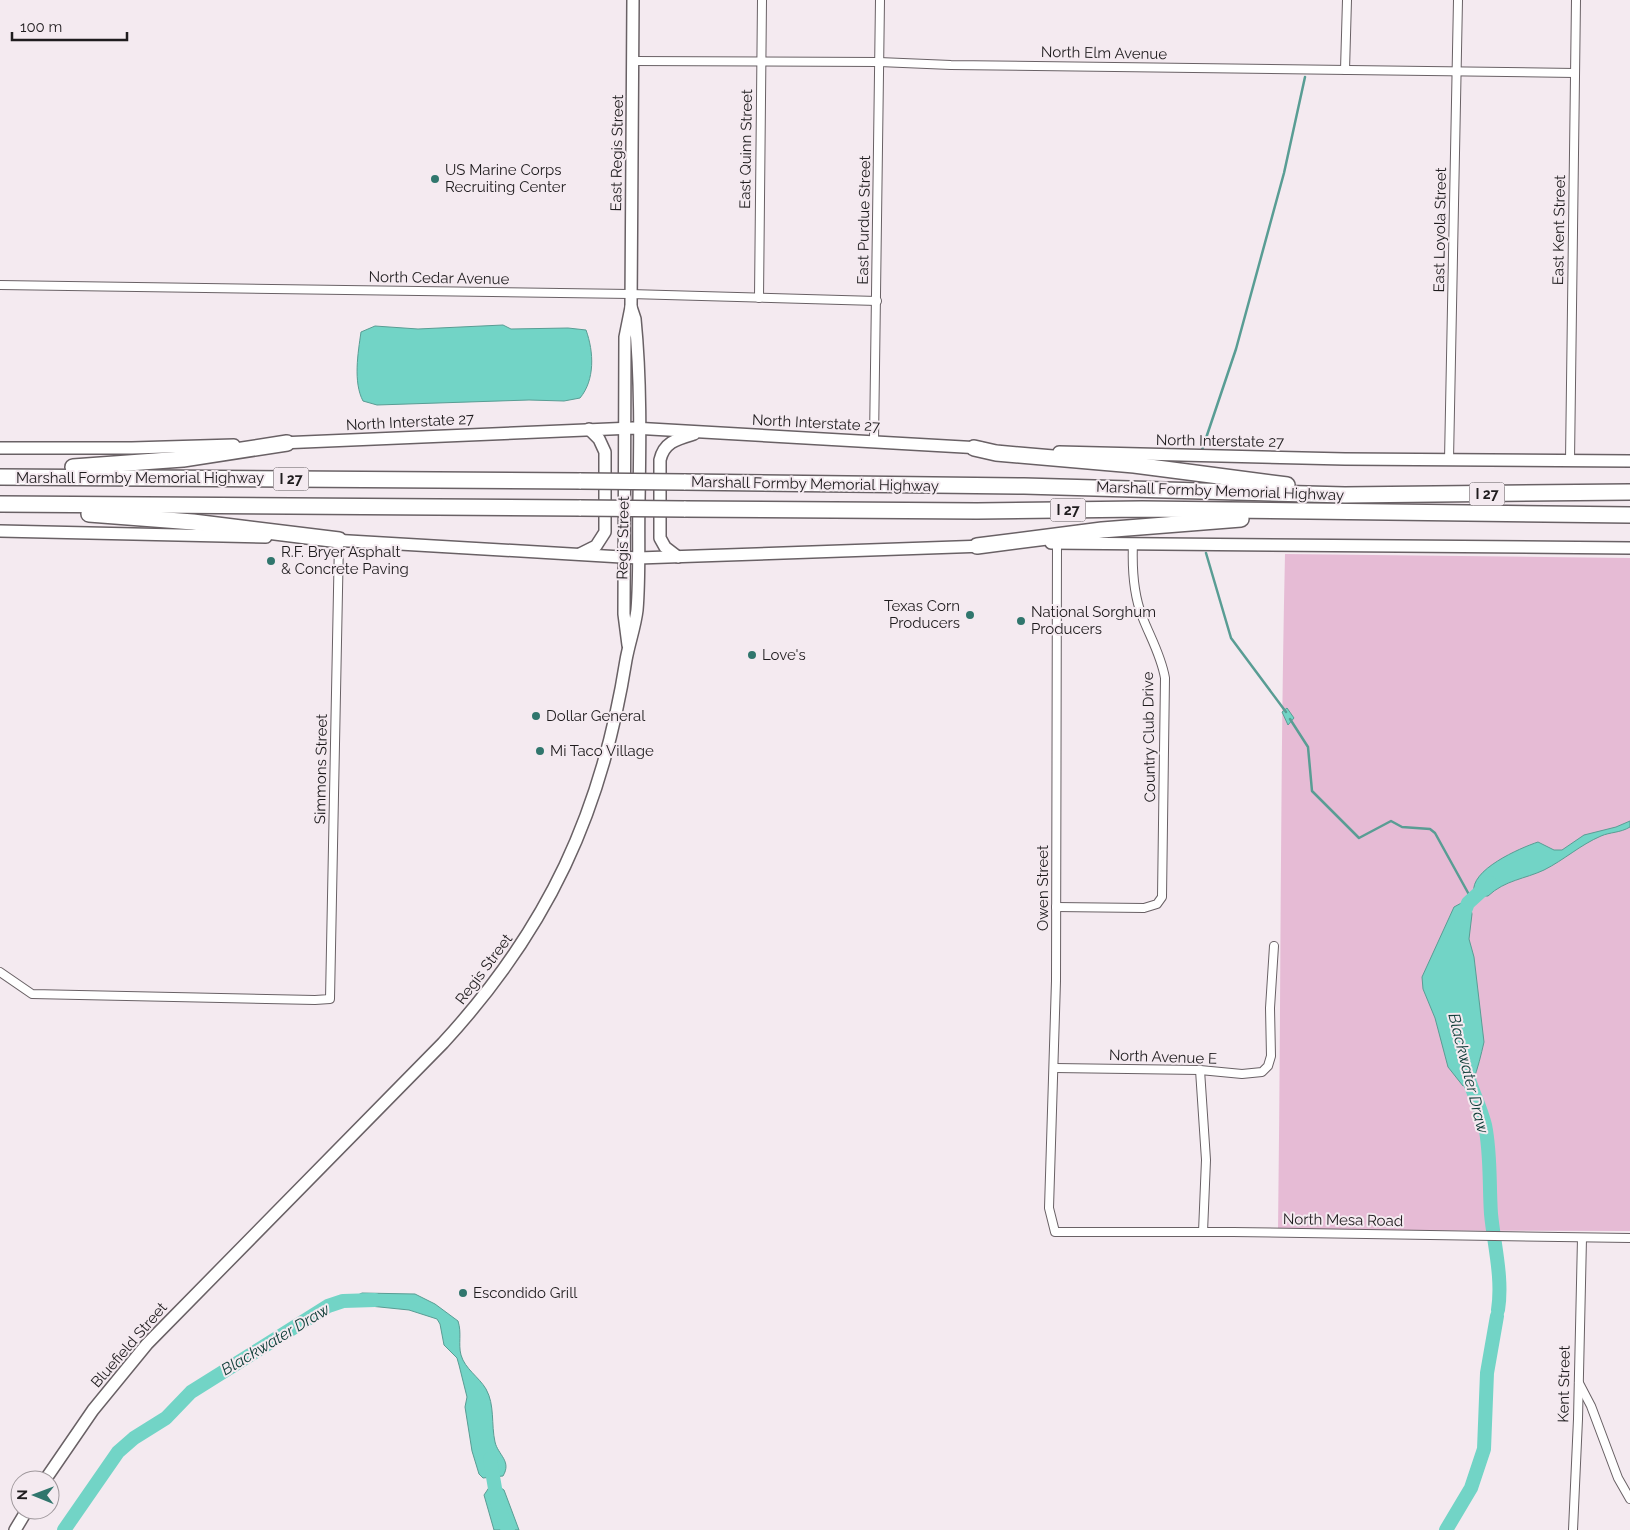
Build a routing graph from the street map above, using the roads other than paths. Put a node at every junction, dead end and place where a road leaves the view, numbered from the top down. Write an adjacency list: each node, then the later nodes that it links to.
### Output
1 (633, 0): 7 (main road, East Regis Street)
2 (762, 0): 8 (street, East Quinn Street)
3 (880, 0): 9 (street, East Purdue Street)
4 (1346, 0): 10 (street)
5 (1458, 0): 11 (street, East Loyola Street)
6 (1576, 0): 12 (street, East Kent Street)
7 (633, 61): 8 (street, North Elm Avenue); 14 (main road, East Regis Street)
8 (761, 61): 9 (street, North Elm Avenue); 15 (street, East Quinn Street)
9 (879, 62): 10 (street, North Elm Avenue); 16 (street, East Purdue Street)
10 (1346, 70): 11 (street, North Elm Avenue)
11 (1456, 72): 12 (street, North Elm Avenue); 26 (street, East Loyola Street)
12 (1575, 73): 27 (street, East Kent Street)
13 (0, 285): 14 (street, North Cedar Avenue)
14 (630, 294): 15 (street, North Cedar Avenue); 17 (main road, East Regis Street)
15 (759, 298): 16 (street, North Cedar Avenue)
16 (877, 301): 22 (street, East Purdue Street)
17 (631, 307): 18 (main road, East Regis Street); 19 (main road, East Regis Street)
18 (624, 428): 19 (main road, North Interstate 27); 20 (main road, North Interstate 27); 43 (main road, Regis Street)
19 (641, 428): 21 (main road, North Interstate 27); 44 (main road, Regis Street)
20 (589, 429): 23 (main road, North Interstate 27); 41 (main road)
21 (700, 432): 22 (main road, North Interstate 27); 42 (main road)
22 (874, 441): 25 (main road, North Interstate 27)
23 (287, 443): 24 (main road, North Interstate 27); 29 (highway)
24 (0, 448)
25 (974, 448): 26 (main road, North Interstate 27); 31 (highway)
26 (1449, 460): 27 (main road, North Interstate 27)
27 (1570, 461): 28 (main road, North Interstate 27)
28 (1630, 461)
29 (0, 475): 31 (highway, Marshall Formby Memorial Highway / I 27, bridge)
30 (1630, 492): 31 (highway, Marshall Formby Memorial Highway / I 27)
31 (1345, 495)
32 (0, 505): 33 (highway, Marshall Formby Memorial Highway / I 27, bridge); 36 (highway)
33 (1452, 514): 34 (highway, Marshall Formby Memorial Highway / I 27); 39 (highway)
34 (1630, 515)
35 (0, 530): 36 (main road)
36 (339, 540): 41 (main road); 48 (street, Simmons Street)
37 (1058, 542): 38 (main road); 39 (main road); 46 (street, Owen Street)
38 (1133, 543): 40 (main road); 46 (street, Country Club Drive)
39 (977, 546): 42 (main road)
40 (1630, 548)
41 (578, 555): 43 (main road)
42 (678, 557): 44 (main road)
43 (624, 558): 44 (main road); 45 (main road, Regis Street)
44 (638, 558): 45 (main road, Regis Street)
45 (628, 647): 55 (main road, Regis Street)
46 (1056, 907): 49 (street, Owen Street)
47 (1274, 946): 50 (street, North Avenue E)
48 (0, 972)
49 (1055, 1068): 50 (street, North Avenue E); 51 (street, Owen Street)
50 (1200, 1070): 52 (street)
51 (1055, 1232): 52 (street, North Mesa Road)
52 (1203, 1232): 53 (street, North Mesa Road)
53 (1582, 1238): 54 (street, North Mesa Road); 56 (street, Kent Street)
54 (1630, 1238)
55 (248, 1239): 57 (main road, Bluefield Street)
56 (1579, 1383): 58 (street); 59 (street, Kent Street)
57 (52, 1470)
58 (1630, 1500)
59 (1573, 1530)

